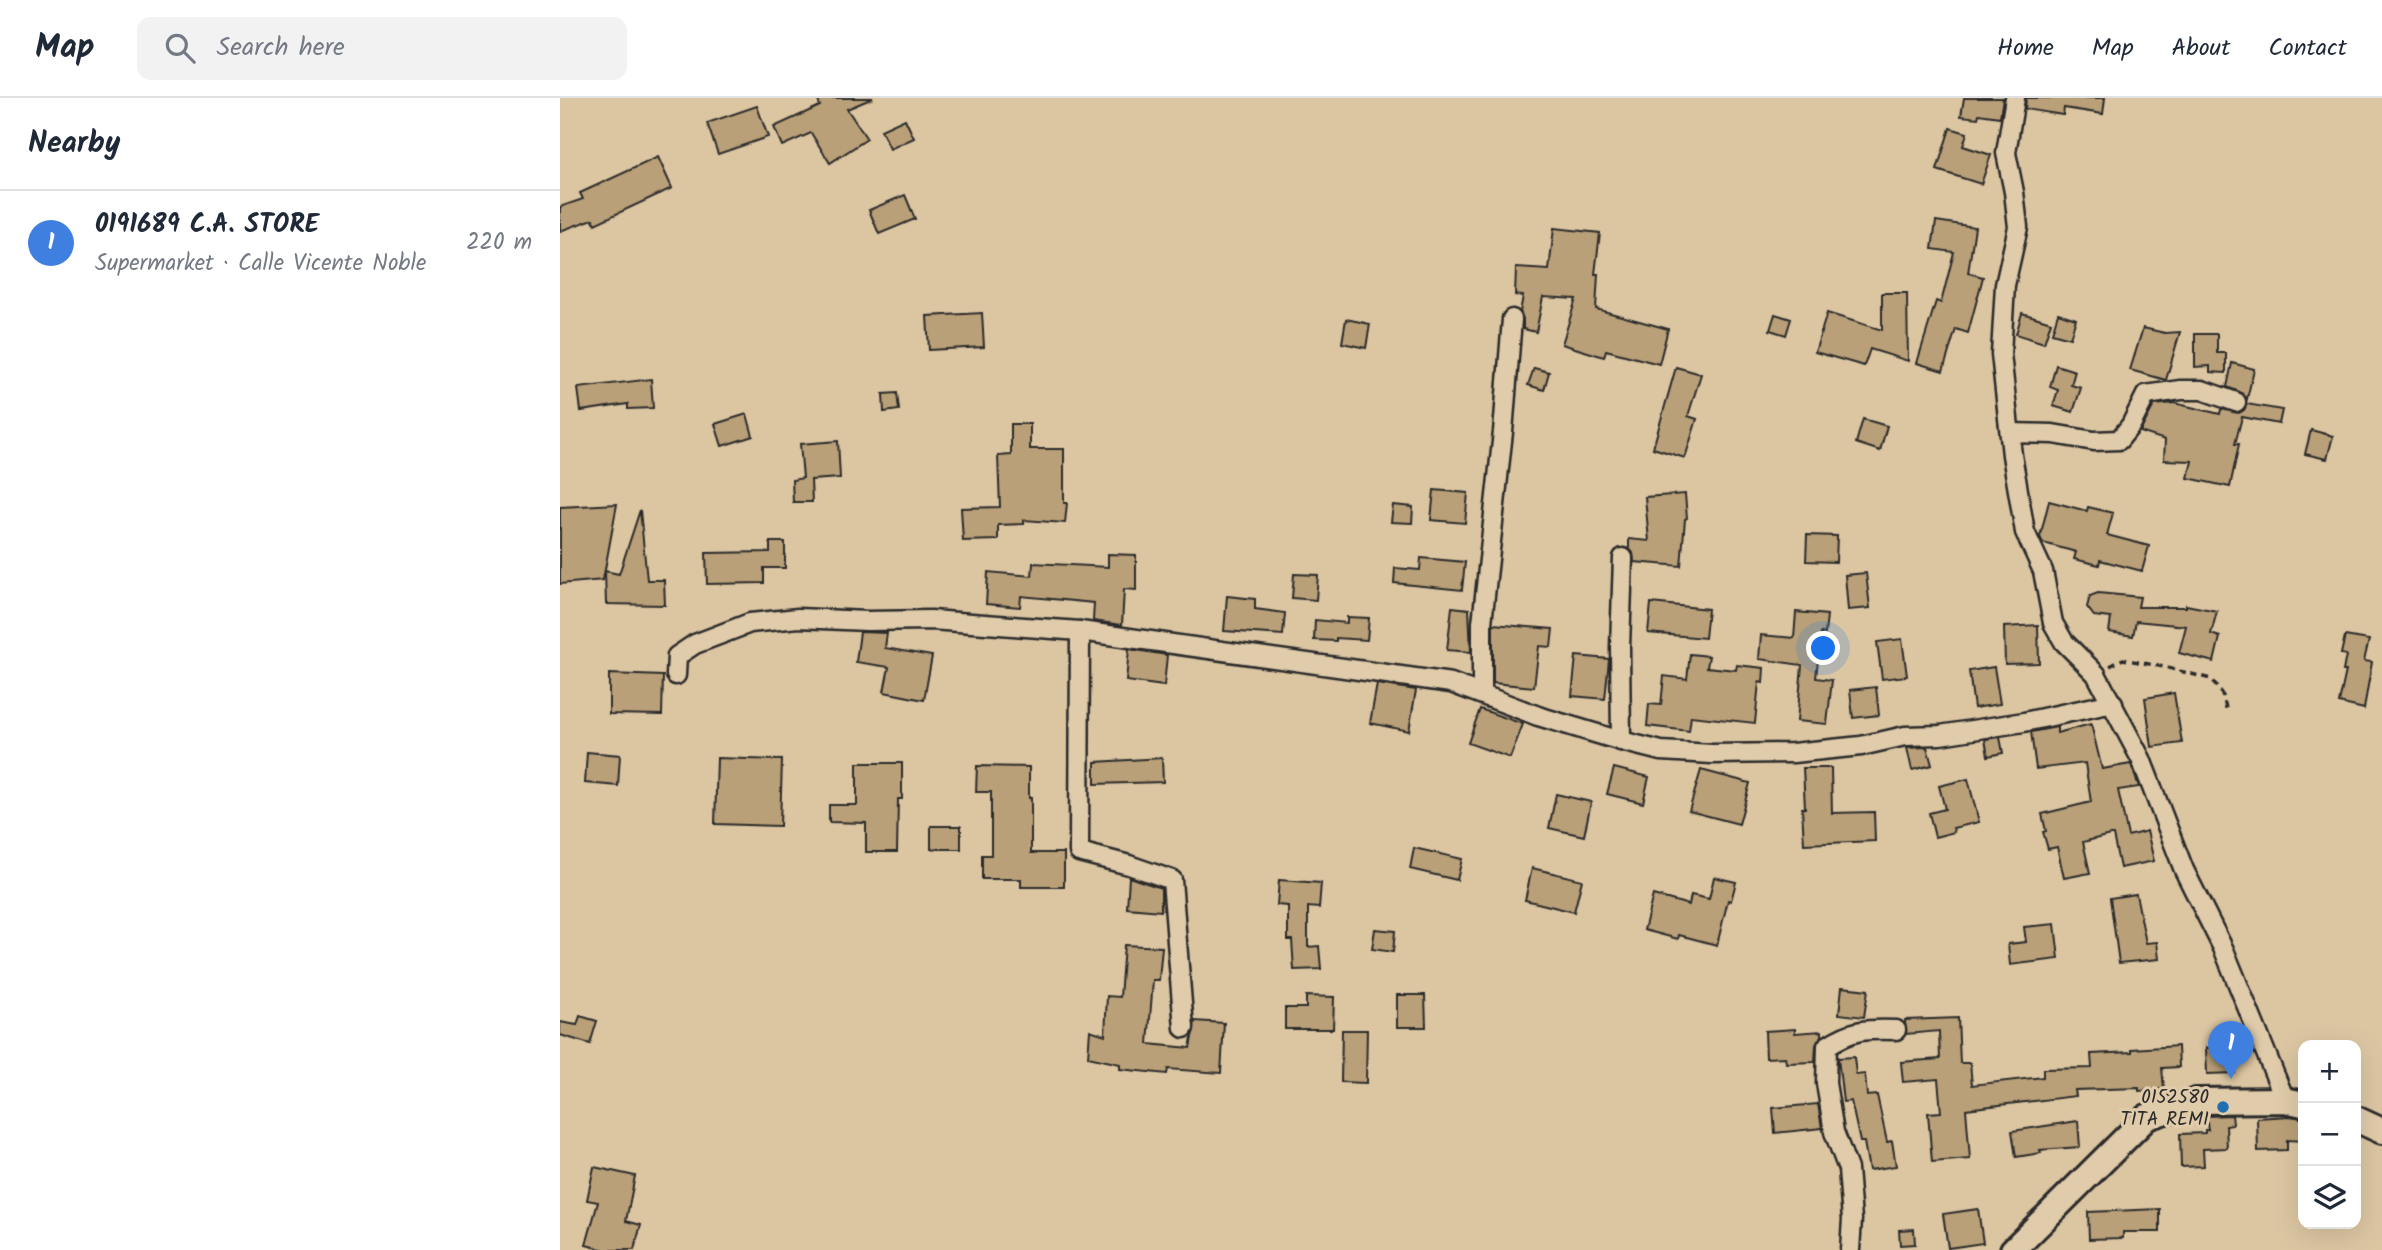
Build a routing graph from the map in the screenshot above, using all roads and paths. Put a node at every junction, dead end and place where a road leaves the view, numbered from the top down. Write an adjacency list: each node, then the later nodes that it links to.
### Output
1 (2015, 98): 4 (street)
2 (1512, 319): 9 (street)
3 (2236, 402): 4 (street)
4 (2010, 433): 7 (street)
5 (1623, 558): 12 (street)
6 (1080, 631): 8 (street); 9 (street); 13 (street)
7 (2096, 674): 10 (street); 11 (path)
8 (676, 675)
9 (1482, 694): 12 (street)
10 (2113, 703): 12 (street); 15 (street)
11 (2227, 712)
12 (1621, 741)
13 (1184, 1028)
14 (1896, 1030): 18 (street)
15 (2294, 1102): 19 (street)
16 (2361, 1121): 17 (street)
17 (2382, 1131)
18 (1850, 1250)
19 (2013, 1250)

